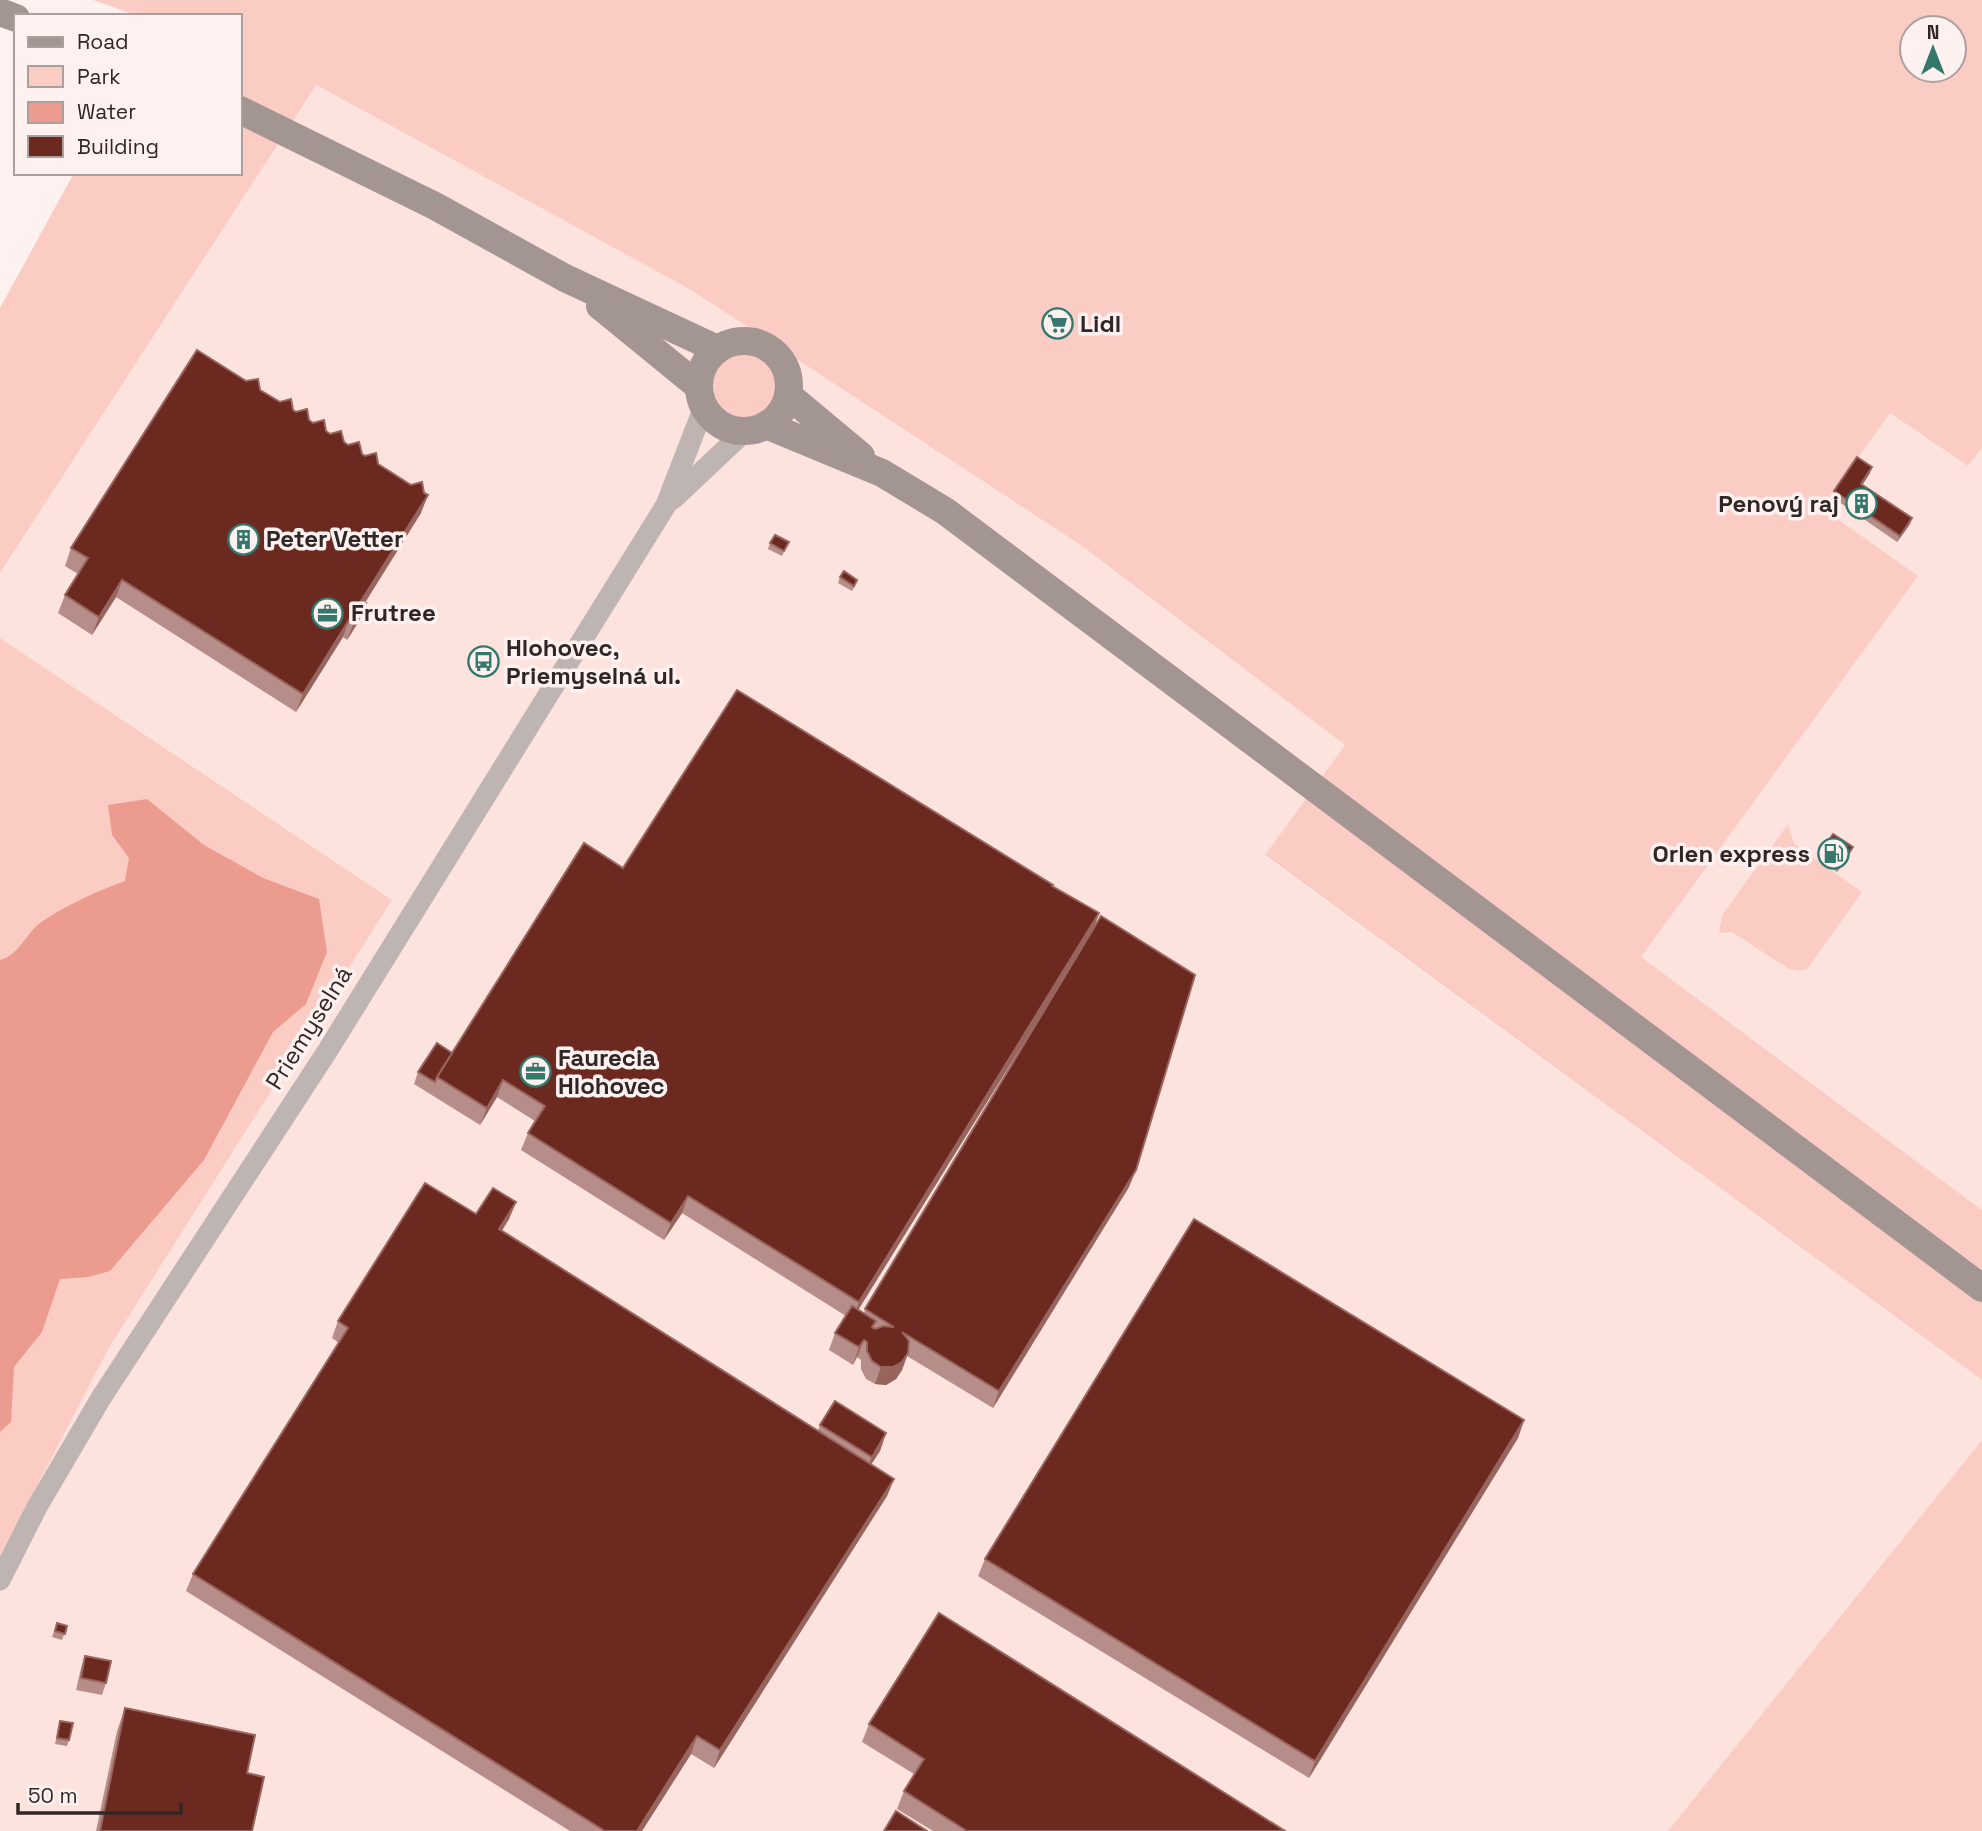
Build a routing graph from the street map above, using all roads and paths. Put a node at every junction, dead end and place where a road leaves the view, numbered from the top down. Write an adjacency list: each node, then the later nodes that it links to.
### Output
1 (242, 111): 2 (main road)
2 (565, 278): 3 (main road); 5 (main road)
3 (717, 349): 4 (main road); 5 (main road)
4 (788, 395): 6 (main road); 7 (main road)
5 (701, 396): 6 (main road); 8 (street, Priemyselná)
6 (756, 428): 7 (main road); 8 (street, Priemyselná)
7 (882, 473): 9 (main road)
8 (666, 505): 10 (street, Priemyselná)
9 (1982, 1288)
10 (0, 1580)

